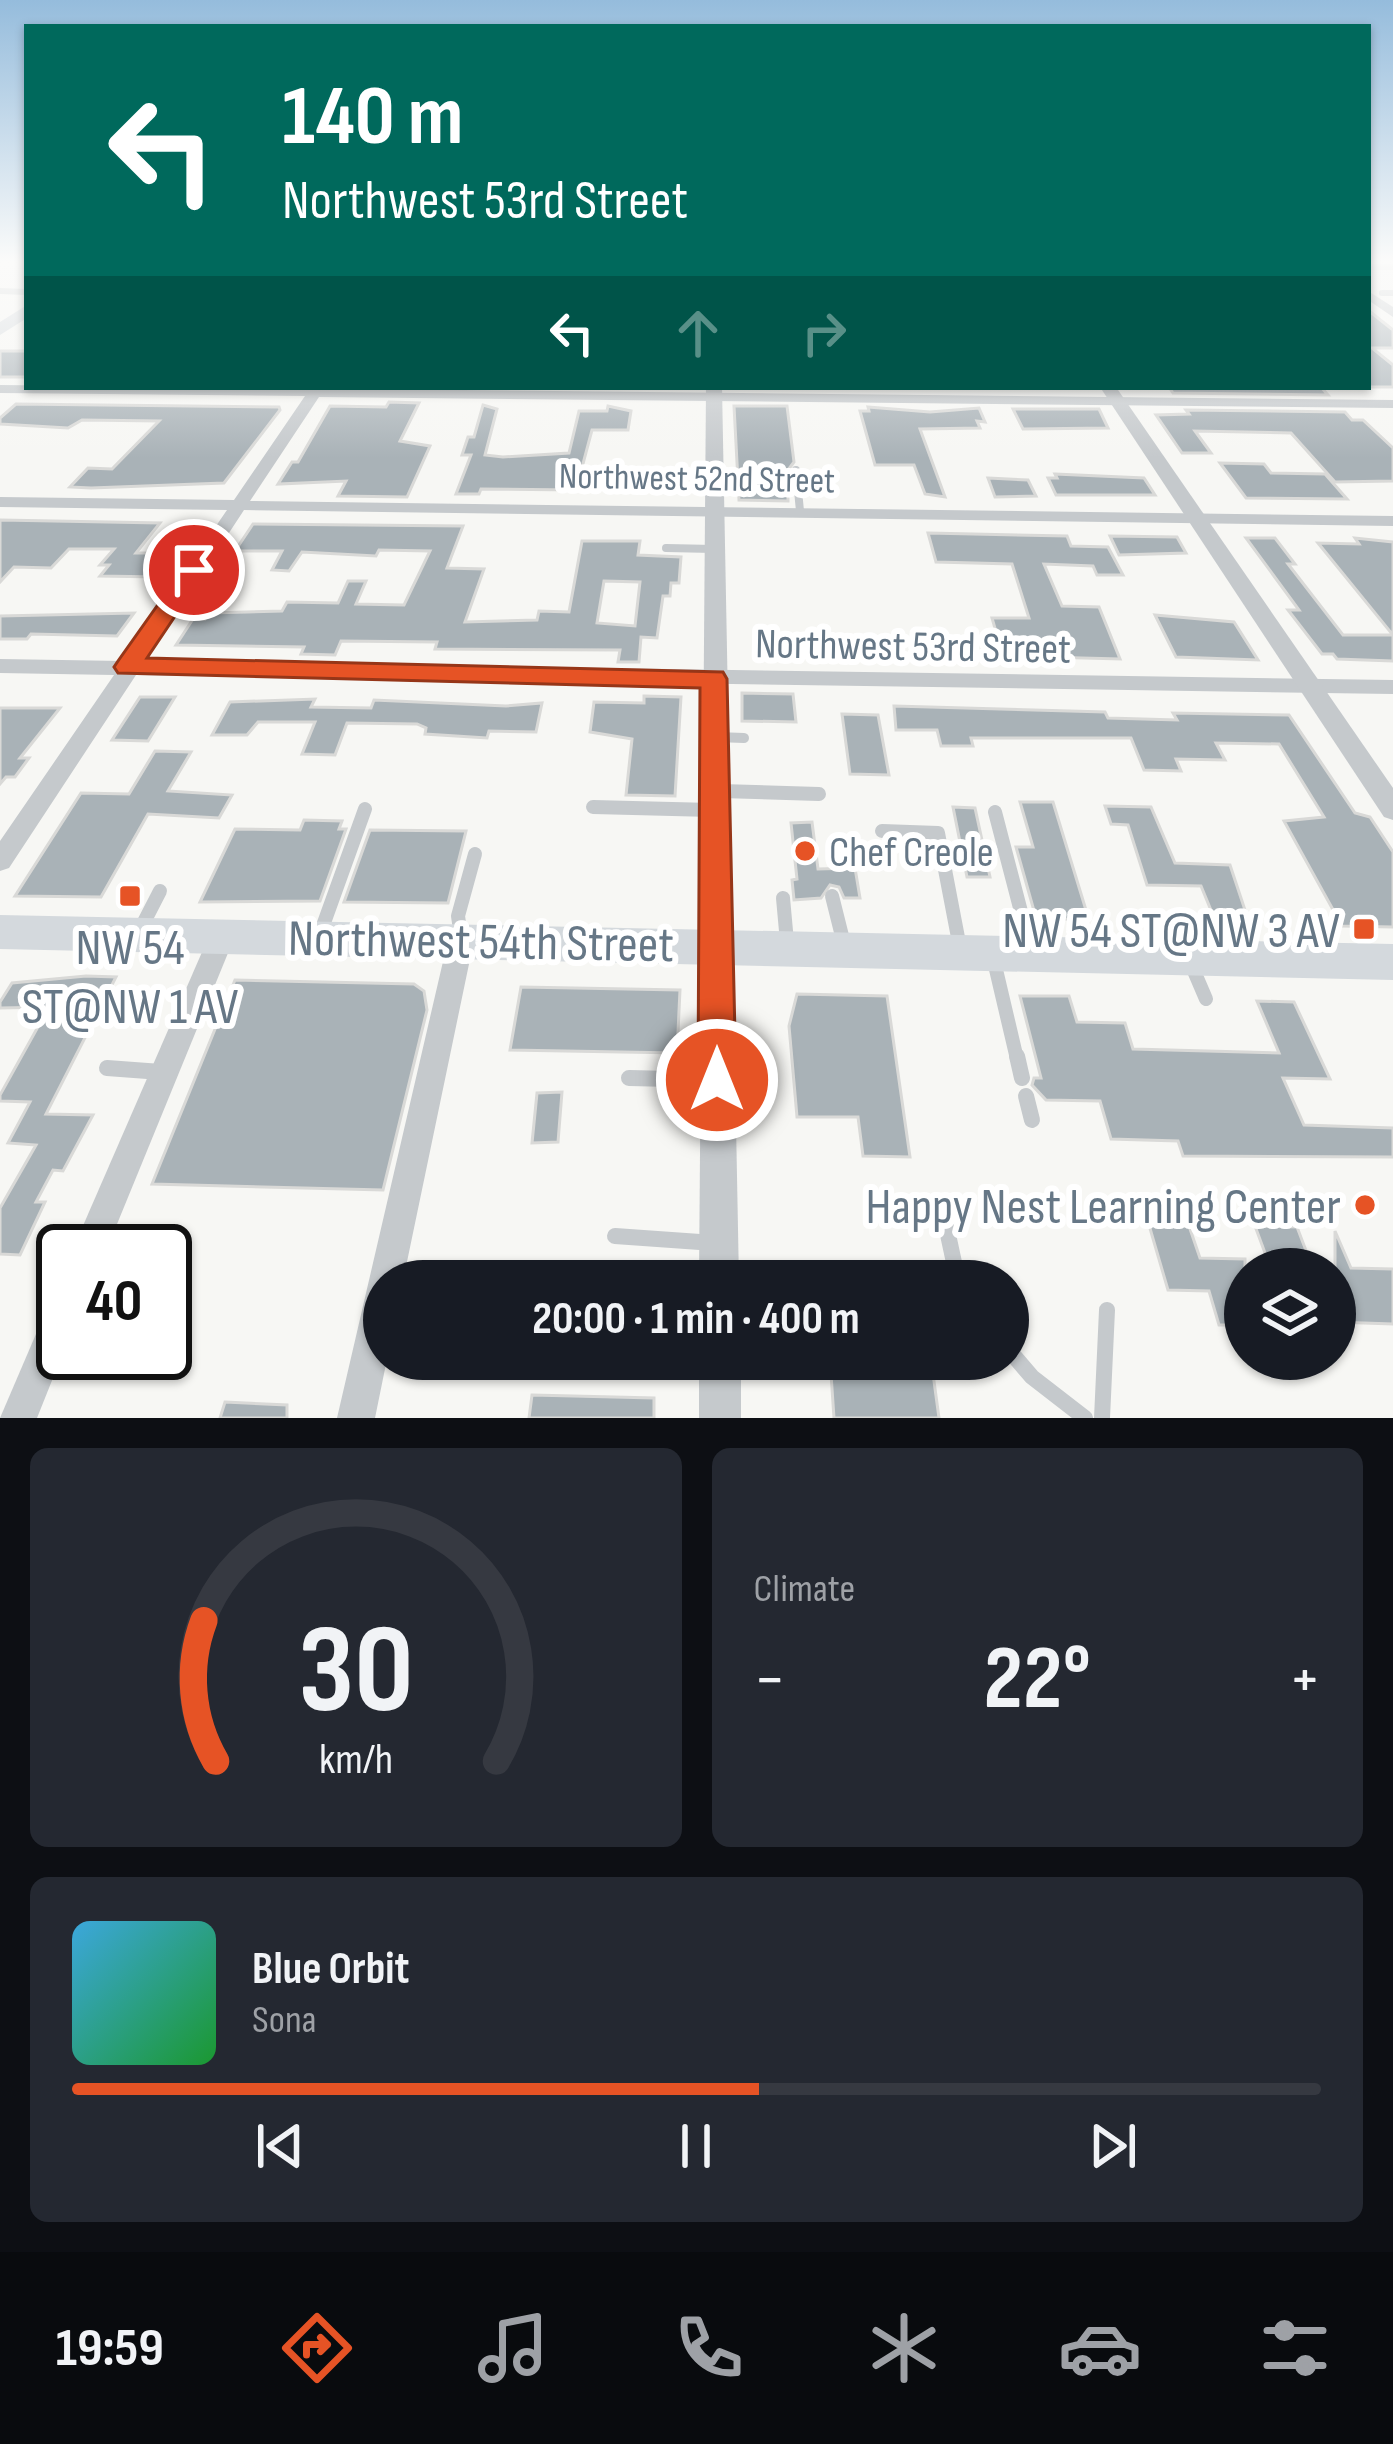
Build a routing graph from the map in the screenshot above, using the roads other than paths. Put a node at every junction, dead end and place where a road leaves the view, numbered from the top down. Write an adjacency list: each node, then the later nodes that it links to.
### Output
1 (316, 390): 3 (street); 9 (street)
2 (714, 392): 4 (street); 5 (street); 10 (street)
3 (646, 393): 4 (street)
4 (679, 393)
5 (1112, 394): 6 (street); 12 (street)
6 (1393, 404)
7 (796, 470): 11 (lane)
8 (0, 502): 9 (street, Northwest 52nd Street)
9 (238, 505): 10 (street, Northwest 52nd Street); 17 (street)
10 (714, 511): 11 (street, Northwest 52nd Street); 15 (street)
11 (800, 512): 12 (street, Northwest 52nd Street)
12 (1201, 519): 13 (street, Northwest 52nd Street); 19 (street)
13 (1393, 521)
14 (666, 548): 15 (lane)
15 (714, 549): 18 (street)
16 (0, 666): 17 (street, Northwest 53rd Street)
17 (128, 667): 18 (street, Northwest 53rd Street); 31 (street)
18 (713, 679): 19 (street, Northwest 53rd Street); 21 (street)
19 (1313, 686): 20 (street, Northwest 53rd Street); 27 (street)
20 (1393, 688)
21 (714, 737): 22 (lane); 24 (street)
22 (744, 738)
23 (819, 794): 24 (lane)
24 (715, 800): 25 (lane); 40 (street)
25 (593, 808)
26 (365, 809): 38 (lane)
27 (1393, 809)
28 (995, 812): 44 (lane)
29 (881, 831): 43 (lane)
30 (476, 854): 39 (lane)
31 (0, 861)
32 (160, 891): 36 (lane)
33 (832, 896): 42 (lane)
34 (783, 898): 41 (lane)
35 (0, 932): 36 (main road, Northwest 54th Street)
36 (138, 934): 37 (main road, Northwest 54th Street)
37 (223, 936): 38 (main road, Northwest 54th Street); 49 (street)
38 (319, 938): 39 (main road, Northwest 54th Street)
39 (461, 940): 40 (main road, Northwest 54th Street); 57 (street)
40 (717, 944): 41 (main road, Northwest 54th Street); 51 (street)
41 (788, 946): 42 (main road, Northwest 54th Street)
42 (845, 948): 43 (main road, Northwest 54th Street)
43 (976, 952): 44 (main road, Northwest 54th Street); 52 (lane)
44 (1032, 953): 45 (main road, Northwest 54th Street)
45 (1188, 956): 46 (main road, Northwest 54th Street); 47 (lane)
46 (1393, 962)
47 (1206, 999)
48 (107, 1068): 49 (lane)
49 (165, 1072): 54 (street)
50 (628, 1078): 51 (lane)
51 (717, 1080): 56 (street)
52 (1032, 1120)
53 (944, 1216): 59 (lane)
54 (100, 1224)
55 (615, 1236): 56 (lane)
56 (719, 1244): 58 (street)
57 (391, 1260)
58 (719, 1260)
59 (953, 1260)
60 (1107, 1310): 69 (lane)
61 (1029, 1374): 68 (lane)
62 (36, 1375): 65 (street)
63 (364, 1380): 66 (street)
64 (720, 1380): 67 (street)
65 (18, 1418)
66 (356, 1418)
67 (720, 1418)
68 (1085, 1418)
69 (1102, 1418)

